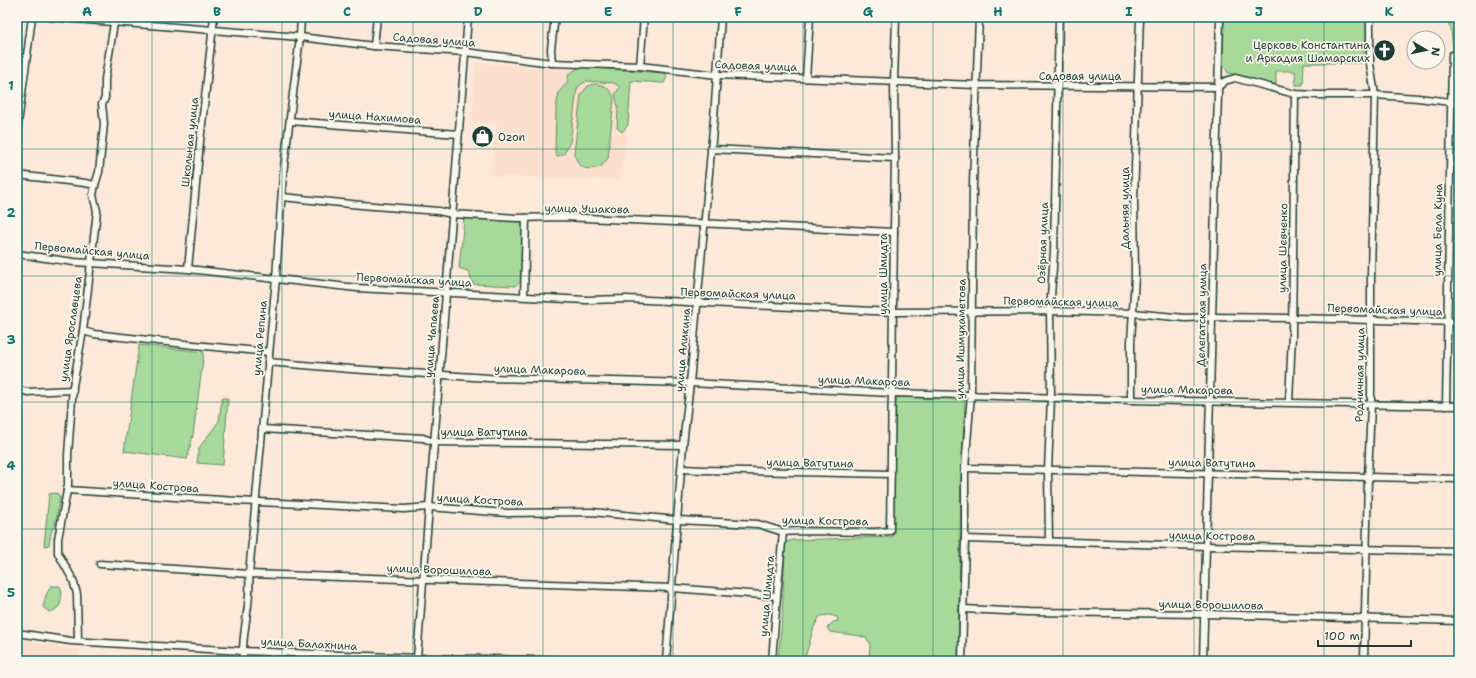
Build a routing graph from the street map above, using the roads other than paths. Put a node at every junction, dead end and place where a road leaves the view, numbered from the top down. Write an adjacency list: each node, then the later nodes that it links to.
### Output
1 (32, 17): 37 (street)
2 (50, 17): 17 (street, Садовая улица)
3 (214, 17): 18 (street, Школьная улица)
4 (301, 17): 19 (street, улица Репина)
5 (377, 17): 20 (street)
6 (468, 17): 21 (street, улица Чапаева)
7 (554, 17): 23 (street)
8 (644, 17): 24 (street)
9 (721, 17): 25 (street, улица Аликина)
10 (810, 17): 26 (street)
11 (896, 17): 27 (street, улица Шмидта)
12 (979, 17): 28 (street, улица Ишмухаметова)
13 (1059, 17): 29 (street, Озёрная улица)
14 (1140, 17): 30 (street, Дальняя улица)
15 (1220, 17): 31 (street, Делегатская улица)
16 (1370, 17): 33 (street, Родничная улица)
17 (115, 20): 18 (street, Садовая улица); 42 (street, улица Ярославцева)
18 (213, 30): 19 (street, Садовая улица); 50 (street, Школьная улица)
19 (300, 37): 20 (street, Садовая улица); 36 (street, улица Репина)
20 (374, 46): 21 (street, Садовая улица)
21 (465, 52): 23 (street, Садовая улица); 38 (street, улица Чапаева)
22 (1452, 55): 34 (street, улица Бела Куна)
23 (552, 63): 24 (street, Садовая улица)
24 (640, 66): 25 (street, Садовая улица)
25 (717, 76): 26 (street, Садовая улица); 39 (street, улица Аликина)
26 (806, 78): 27 (street, Садовая улица)
27 (894, 82): 28 (street, Садовая улица); 40 (street, улица Шмидта)
28 (976, 85): 29 (street, Садовая улица); 55 (street, улица Ишмухаметова)
29 (1057, 87): 30 (street, Садовая улица); 56 (street, Озёрная улица)
30 (1138, 87): 31 (street, Садовая улица); 58 (street, Дальняя улица)
31 (1218, 87): 32 (street, Садовая улица); 59 (street, Делегатская улица)
32 (1295, 94): 33 (street, Садовая улица); 60 (street, улица Шевченко)
33 (1375, 95): 34 (street, Садовая улица); 61 (street, Родничная улица)
34 (1451, 102): 35 (street, Садовая улица); 62 (street, улица Бела Куна)
35 (1459, 103)
36 (290, 121): 38 (street, улица Нахимова); 43 (street, улица Репина)
37 (17, 132)
38 (458, 134): 44 (street, улица Чапаева)
39 (711, 149): 40 (street); 46 (street, улица Аликина)
40 (895, 158): 47 (street, улица Шмидта)
41 (17, 174): 42 (street)
42 (95, 186): 49 (street, улица Ярославцева)
43 (282, 197): 44 (street, улица Ушакова); 51 (street, улица Репина)
44 (452, 214): 45 (street, улица Ушакова); 52 (street, улица Чапаева)
45 (526, 218): 46 (street, улица Ушакова); 53 (street)
46 (705, 223): 47 (street, улица Ушакова); 54 (street, улица Аликина)
47 (894, 232): 57 (street, улица Шмидта)
48 (17, 254): 49 (street, Первомайская улица)
49 (91, 262): 50 (street, Первомайская улица); 64 (street, улица Ярославцева)
50 (188, 269): 51 (street, Первомайская улица)
51 (276, 278): 52 (street, Первомайская улица); 65 (street, улица Репина)
52 (446, 291): 53 (street, Первомайская улица); 67 (street, улица Чапаева)
53 (524, 296): 54 (street, Первомайская улица)
54 (698, 303): 57 (street, Первомайская улица); 68 (street, улица Аликина)
55 (972, 310): 56 (street, Первомайская улица); 57 (street, Первомайская улица); 72 (street, улица Ишмухаметова)
56 (1050, 311): 58 (street, Первомайская улица); 73 (street, Озёрная улица)
57 (893, 312): 71 (street, улица Шмидта)
58 (1133, 313): 59 (street, Первомайская улица); 74 (street, Дальняя улица)
59 (1212, 317): 60 (street, Первомайская улица); 75 (street, Делегатская улица)
60 (1292, 318): 61 (street, Первомайская улица); 76 (street, улица Шевченко)
61 (1371, 320): 62 (street, Первомайская улица); 77 (street, Родничная улица)
62 (1447, 322): 63 (street, Первомайская улица); 78 (street, улица Бела Куна)
63 (1459, 322)
64 (83, 331): 65 (street); 70 (street, улица Ярославцева)
65 (269, 352): 66 (street, улица Репина)
66 (268, 362): 67 (street, улица Макарова); 80 (street, улица Репина)
67 (439, 376): 68 (street, улица Макарова); 81 (street, улица Чапаева)
68 (690, 383): 71 (street, улица Макарова); 82 (street, улица Аликина)
69 (17, 389): 70 (street)
70 (73, 390): 90 (street, улица Ярославцева)
71 (892, 392): 72 (street, улица Макарова); 87 (street, улица Шмидта)
72 (971, 394): 73 (street, улица Макарова); 83 (street, улица Ишмухаметова)
73 (1051, 397): 74 (street, улица Макарова); 85 (street, Озёрная улица)
74 (1131, 400): 75 (street, улица Макарова)
75 (1210, 400): 76 (street, улица Макарова); 86 (street, Делегатская улица)
76 (1289, 402): 77 (street, улица Макарова)
77 (1371, 405): 78 (street, улица Макарова); 88 (street, Родничная улица)
78 (1446, 406): 79 (street, улица Макарова)
79 (1459, 406)
80 (262, 429): 81 (street, улица Ватутина); 91 (street, улица Репина)
81 (434, 442): 82 (street, улица Ватутина); 92 (street, улица Чапаева)
82 (683, 445): 84 (street, улица Аликина)
83 (965, 468): 85 (street, улица Ватутина); 96 (street, улица Ишмухаметова)
84 (681, 469): 87 (street, улица Ватутина); 93 (street, улица Аликина)
85 (1048, 470): 86 (street, улица Ватутина); 97 (street, Озёрная улица)
86 (1207, 472): 88 (street, улица Ватутина); 98 (street, Делегатская улица)
87 (891, 474): 94 (street, улица Шмидта)
88 (1368, 477): 89 (street, улица Ватутина); 99 (street, Родничная улица)
89 (1459, 479)
90 (67, 490): 91 (street, улица Кострова); 111 (street, улица Ярославцева)
91 (256, 501): 92 (street, улица Кострова); 102 (street, улица Репина)
92 (429, 507): 93 (street, улица Кострова); 103 (street, улица Чапаева)
93 (677, 520): 95 (street, улица Кострова); 104 (street, улица Аликина)
94 (890, 531): 95 (street, улица Кострова)
95 (783, 532): 105 (street, улица Шмидта)
96 (966, 539): 97 (street, улица Кострова); 106 (street, улица Ишмухаметова)
97 (1049, 541): 98 (street, улица Кострова)
98 (1206, 546): 99 (street, улица Кострова); 107 (street, Делегатская улица)
99 (1366, 549): 100 (street, улица Кострова); 108 (street, Родничная улица)
100 (1459, 551)
101 (100, 564): 102 (street, улица Ворошилова)
102 (250, 574): 103 (street, улица Ворошилова); 112 (street, улица Репина)
103 (423, 579): 104 (street, улица Ворошилова); 113 (street, улица Чапаева)
104 (672, 588): 105 (street, улица Ворошилова); 117 (street, улица Аликина)
105 (777, 596): 118 (street, улица Шмидта)
106 (963, 609): 107 (street, улица Ворошилова); 119 (street, улица Ишмухаметова)
107 (1204, 614): 108 (street, улица Ворошилова); 120 (street, Делегатская улица)
108 (1365, 618): 109 (street, улица Ворошилова); 121 (street, Родничная улица)
109 (1459, 621)
110 (17, 633): 111 (street, улица Балахнина)
111 (78, 641): 112 (street, улица Балахнина)
112 (242, 651): 113 (street, улица Балахнина); 114 (street, улица Репина)
113 (417, 658): 115 (street, улица Балахнина)
114 (243, 661)
115 (601, 661)
116 (645, 661): 117 (street)
117 (666, 661)
118 (772, 661)
119 (962, 661)
120 (1203, 661)
121 (1364, 661)

